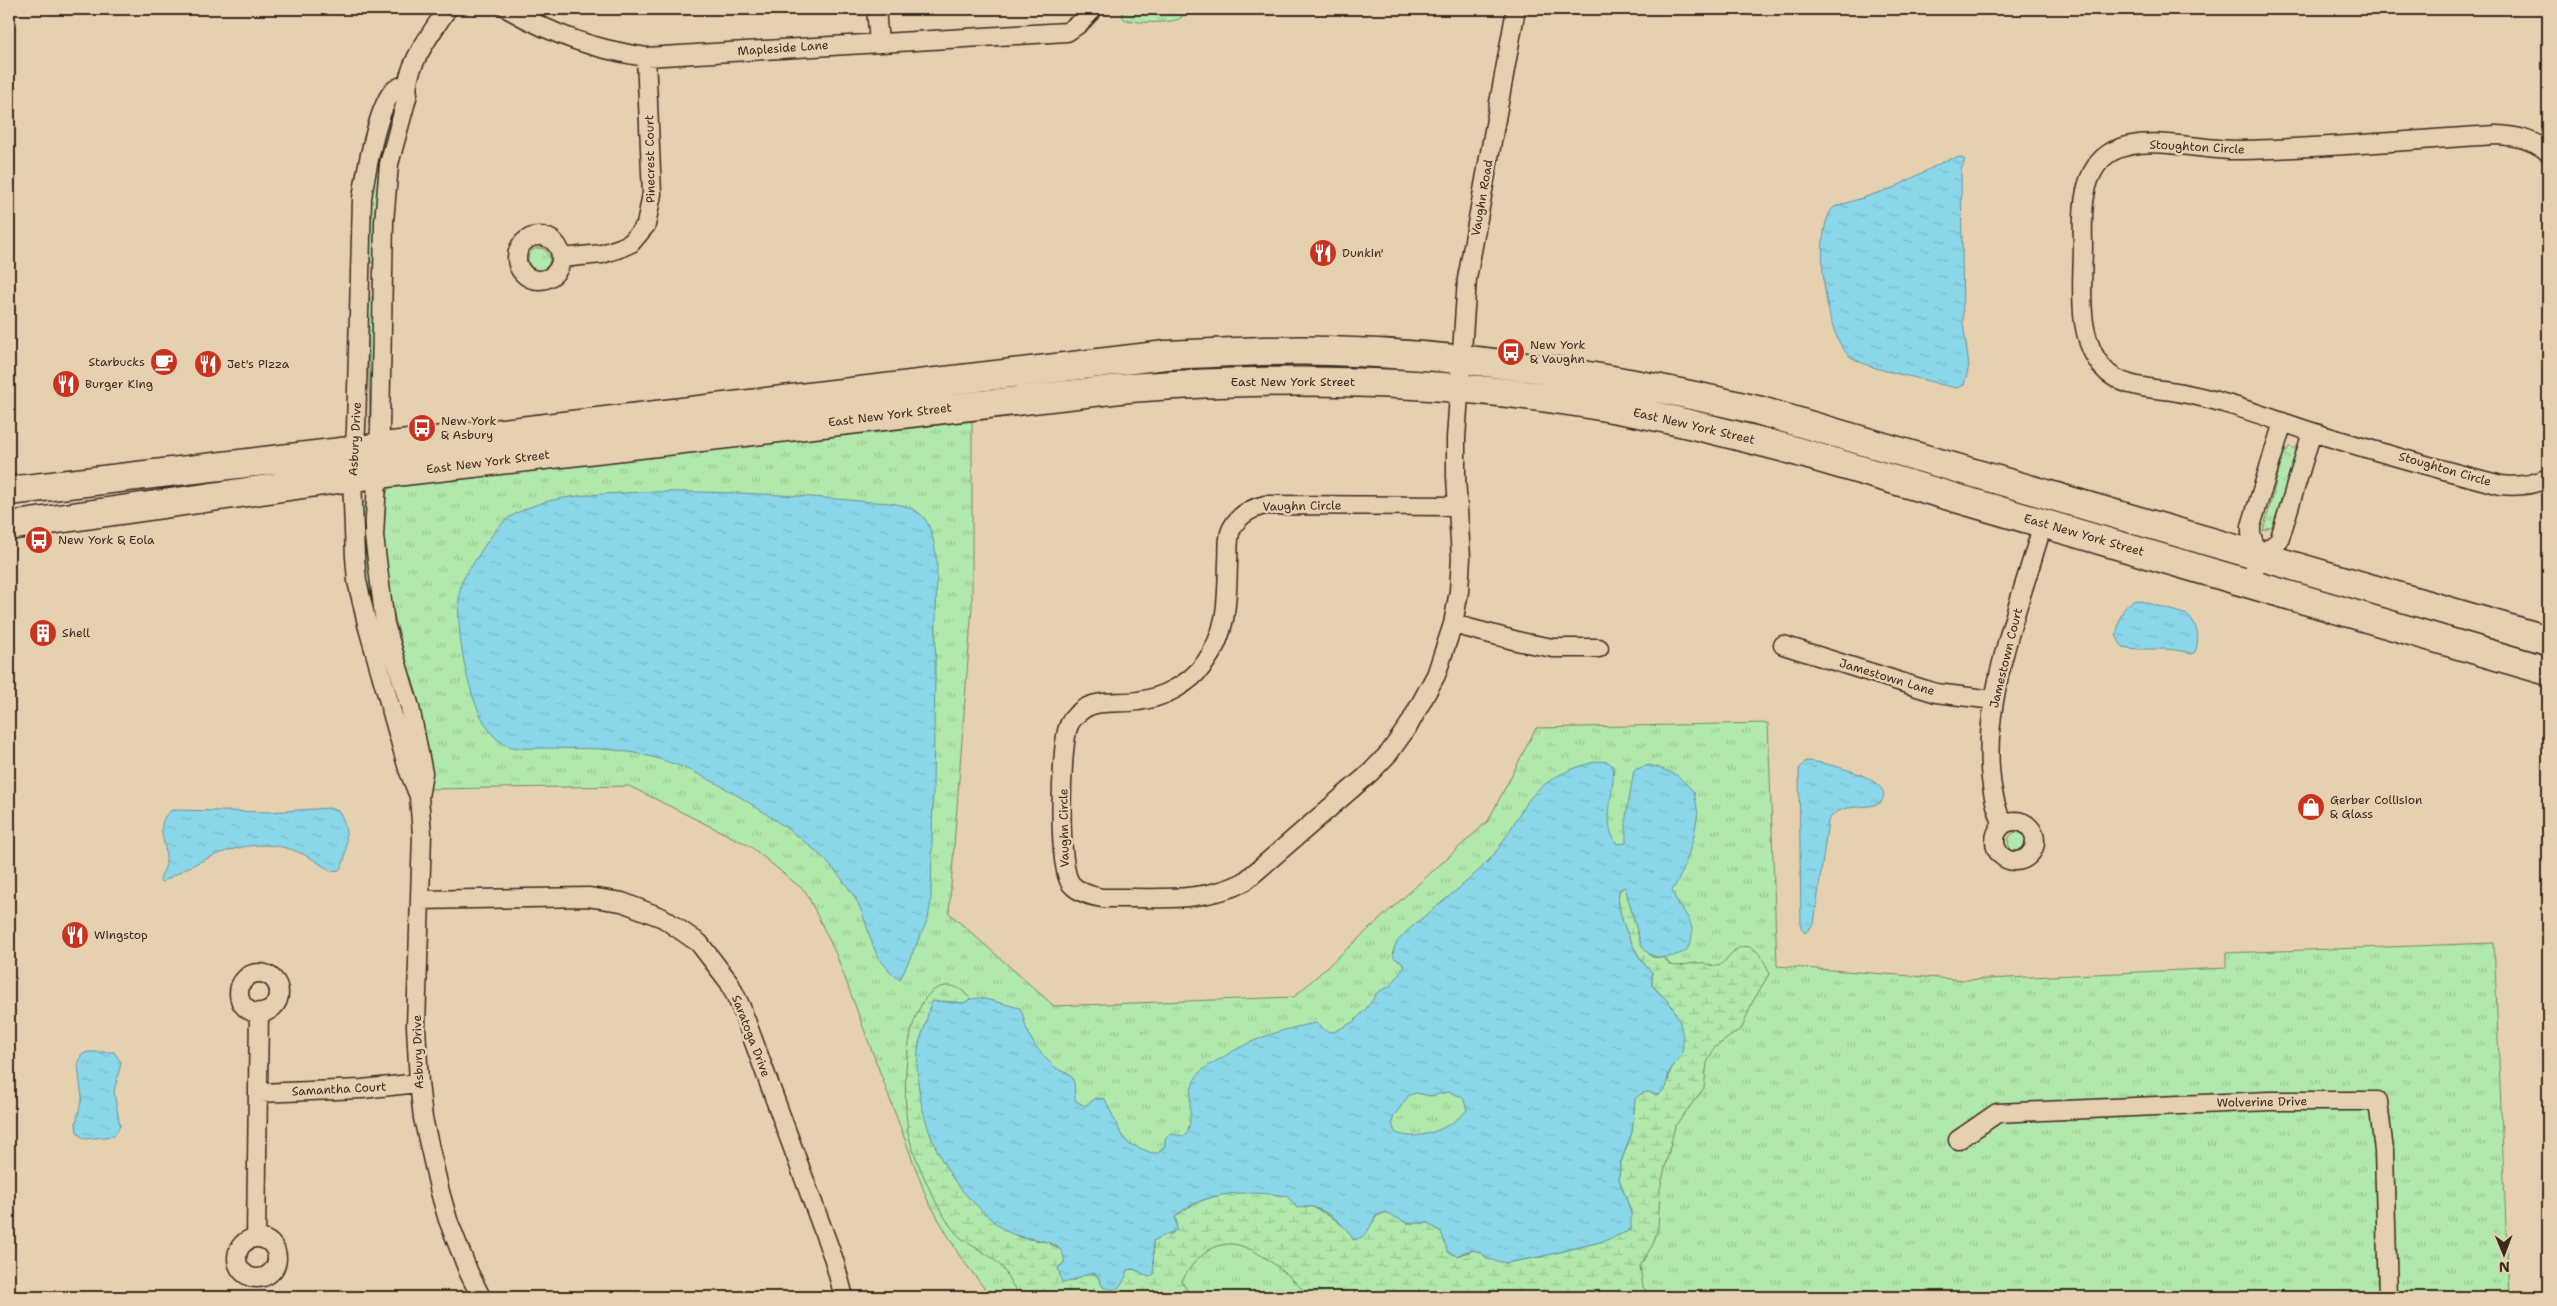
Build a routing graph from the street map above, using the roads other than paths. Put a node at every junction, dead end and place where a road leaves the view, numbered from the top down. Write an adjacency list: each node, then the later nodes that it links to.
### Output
1 (447, 9): 8 (street, Asbury Drive)
2 (508, 9): 7 (street, Mapleside Lane)
3 (876, 9): 6 (street)
4 (1093, 9): 6 (street, Mapleside Lane)
5 (1516, 9): 11 (street, Vaughn Road)
6 (879, 42): 7 (street, Mapleside Lane)
7 (646, 56): 10 (street, Pinecrest Court)
8 (406, 84): 15 (street, Asbury Drive); 15 (street, Asbury Drive)
9 (2548, 152): 13 (street, Stoughton Circle)
10 (561, 258)
11 (1462, 359): 12 (street, Vaughn Road); 15 (main road); 22 (main road)
12 (1460, 388): 16 (main road, East New York Street); 19 (street, Vaughn Circle); 20 (main road, East New York Street)
13 (2284, 422): 14 (street, Stoughton Circle); 22 (street)
14 (2312, 432): 17 (street, Stoughton Circle); 22 (street)
15 (366, 448): 16 (street, Asbury Drive); 16 (street, Asbury Drive); 18 (main road)
16 (365, 476): 21 (main road, East New York Street); 30 (street, Asbury Drive); 30 (street, Asbury Drive)
17 (2548, 478)
18 (9, 491)
19 (1458, 506): 24 (street, Vaughn Circle); 24 (street, Vaughn Circle)
20 (2043, 523): 23 (main road, East New York Street); 29 (street, Jamestown Court)
21 (9, 526)
22 (2258, 557): 23 (street); 25 (main road)
23 (2251, 584): 28 (main road, East New York Street)
24 (1453, 624): 27 (street)
25 (2548, 640)
26 (1783, 645): 29 (street, Jamestown Lane)
27 (1599, 648)
28 (2548, 671)
29 (1994, 700): 31 (street, Jamestown Court)
30 (419, 797): 32 (street, Asbury Drive)
31 (2003, 825)
32 (420, 900): 34 (street, Asbury Drive); 39 (street, Saratoga Drive)
33 (259, 1012): 35 (street)
34 (418, 1084): 35 (street, Samantha Court); 38 (street, Asbury Drive)
35 (259, 1093): 37 (street)
36 (1958, 1140): 40 (street, Wolverine Drive)
37 (256, 1238)
38 (481, 1297)
39 (844, 1297)
40 (2388, 1297)

